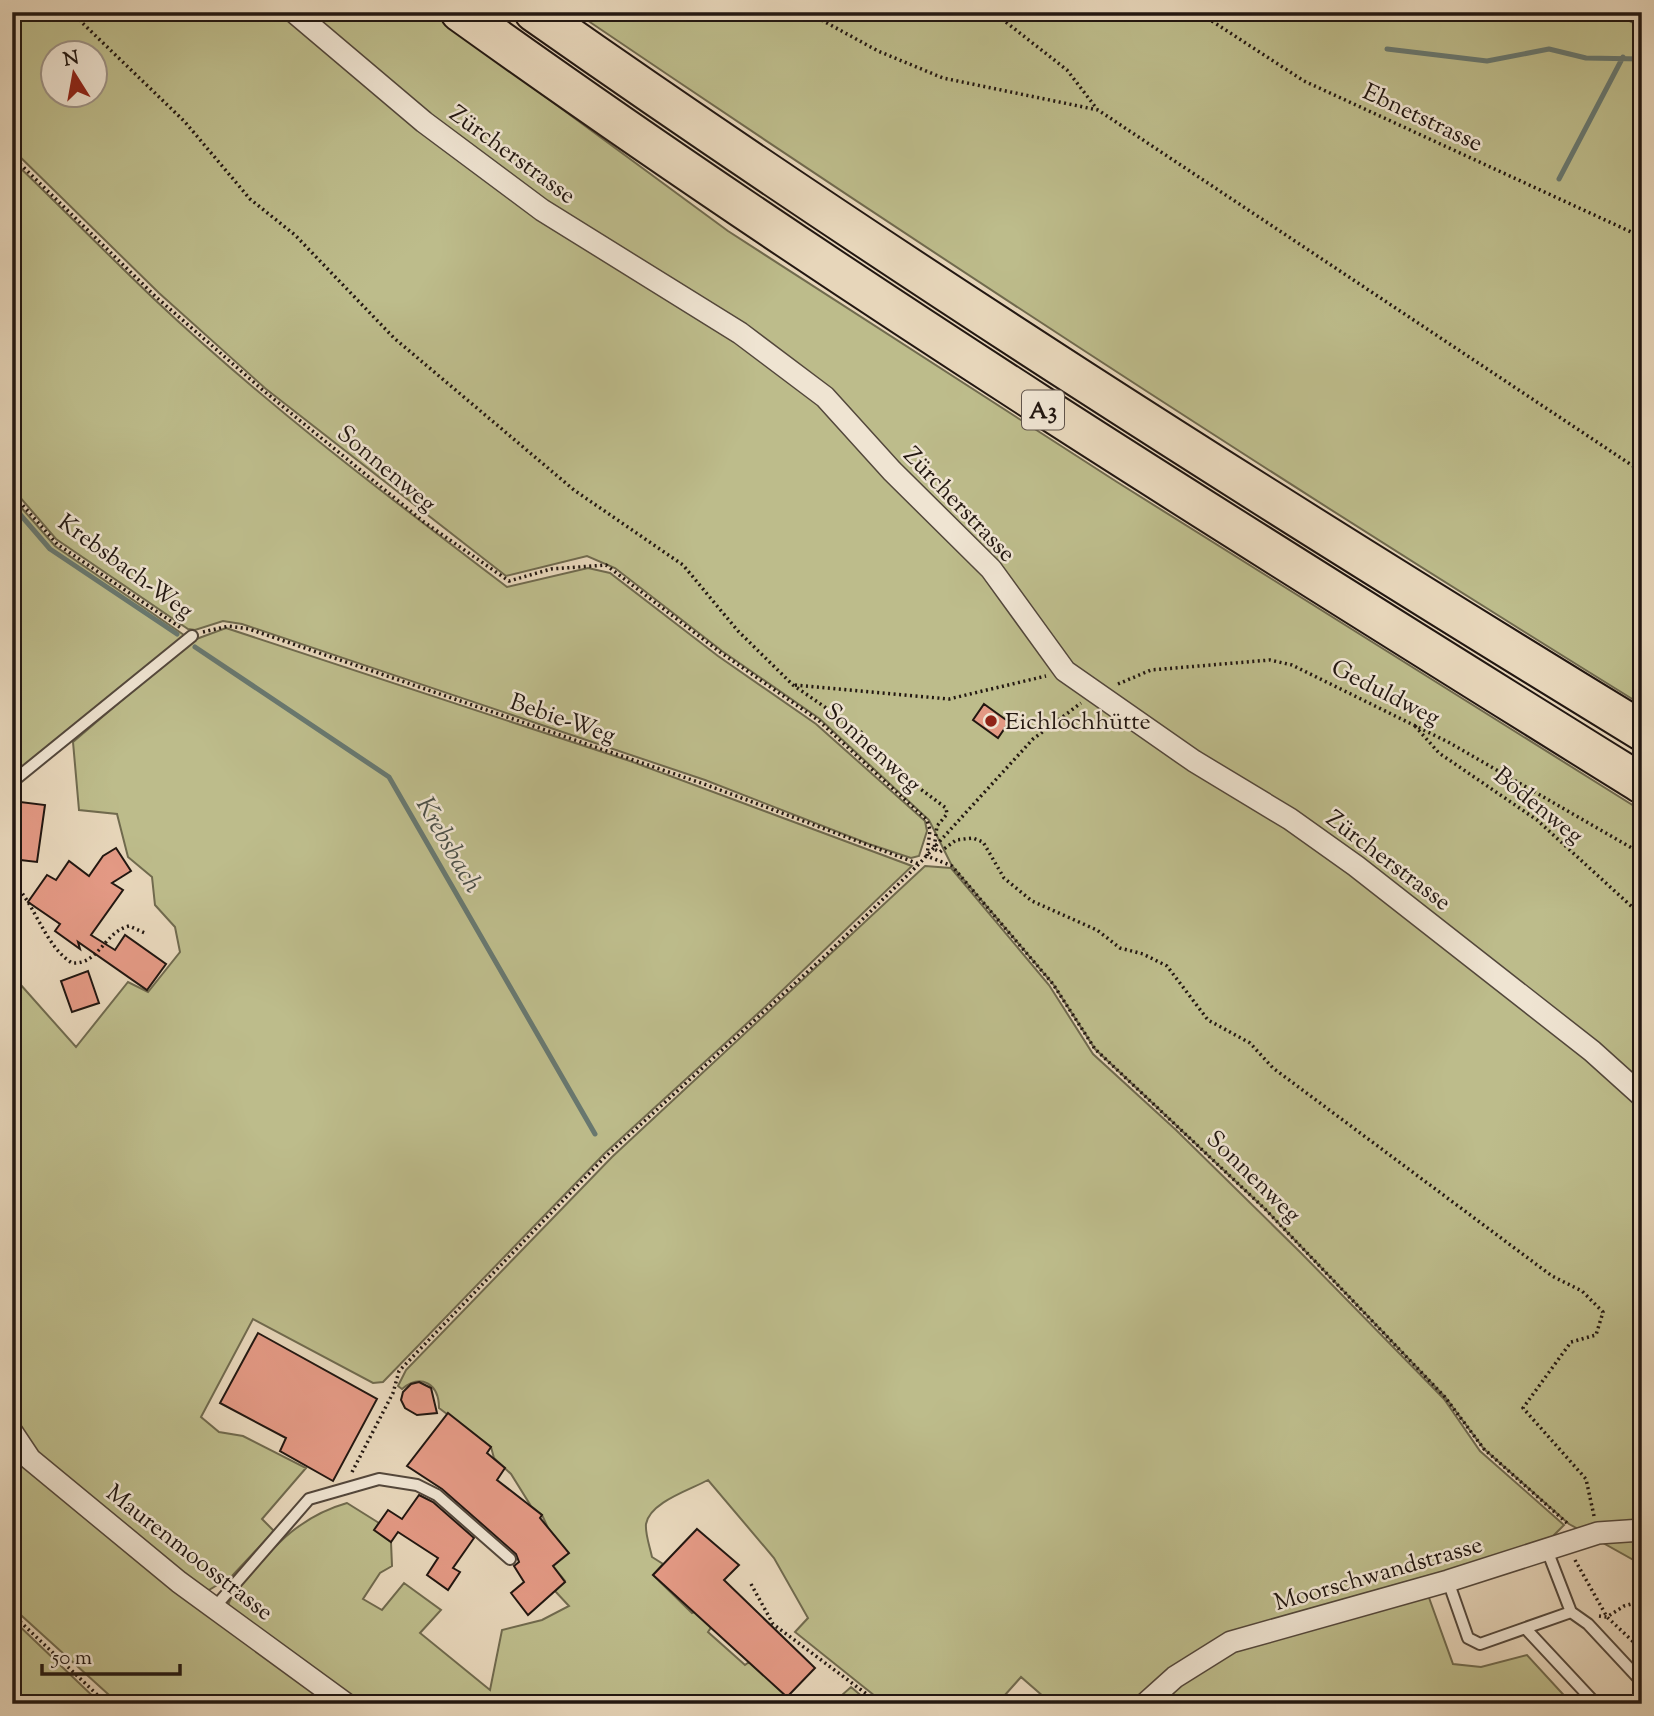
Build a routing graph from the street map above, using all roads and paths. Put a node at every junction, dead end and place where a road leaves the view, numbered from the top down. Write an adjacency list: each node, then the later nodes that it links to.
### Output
1 (71, 12): 15 (path)
2 (294, 12): 14 (street, Zürcherstrasse)
3 (460, 12): 20 (highway, A3)
4 (534, 12): 18 (highway, A3)
5 (807, 12): 8 (path)
6 (993, 12): 8 (path)
7 (1198, 12): 10 (path, Ebnetstrasse)
8 (1098, 110): 11 (path)
9 (12, 156): 23 (path, Sonnenweg)
10 (1642, 237)
11 (1642, 472)
12 (12, 494): 13 (path, Krebsbach-Weg)
13 (192, 636): 19 (lane); 24 (path, Bebie-Weg)
14 (1065, 671): 15 (path); 16 (street, Zürcherstrasse)
15 (793, 685): 21 (path)
16 (1094, 694): 17 (path, Geduldweg); 21 (path, Geduldweg); 28 (street, Zürcherstrasse)
17 (1413, 724): 22 (path, Geduldweg); 26 (path, Bodenweg)
18 (1642, 731)
19 (12, 782)
20 (1642, 784)
21 (934, 849): 23 (path, Geduldweg); 32 (path)
22 (1642, 854)
23 (927, 856): 24 (path, Geduldweg); 33 (path, Sonnenweg)
24 (919, 864): 30 (path, Geduldweg)
25 (12, 881): 27 (path)
26 (1642, 916)
27 (145, 933)
28 (1642, 1096)
29 (12, 1432): 39 (street, Maurenmoosstrasse)
30 (343, 1489): 35 (lane); 39 (lane)
31 (1642, 1530): 32 (street, Moorschwandstrasse)
32 (1598, 1533): 33 (street, Moorschwandstrasse)
33 (1569, 1543): 34 (street, Moorschwandstrasse); 42 (path, Sonnenweg)
34 (1547, 1550): 36 (street, Moorschwandstrasse); 40 (lane)
35 (510, 1559)
36 (1448, 1581): 43 (lane); 49 (street, Moorschwandstrasse)
37 (751, 1584): 48 (path)
38 (1642, 1601): 42 (path)
39 (215, 1607): 47 (street, Maurenmoosstrasse)
40 (1571, 1612): 43 (lane); 45 (lane)
41 (12, 1614): 46 (path)
42 (1607, 1617): 44 (path, Sonnenweg)
43 (1526, 1629): 50 (lane)
44 (1642, 1650)
45 (1642, 1682)
46 (107, 1704)
47 (346, 1704)
48 (880, 1704)
49 (1145, 1704)
50 (1596, 1704)

